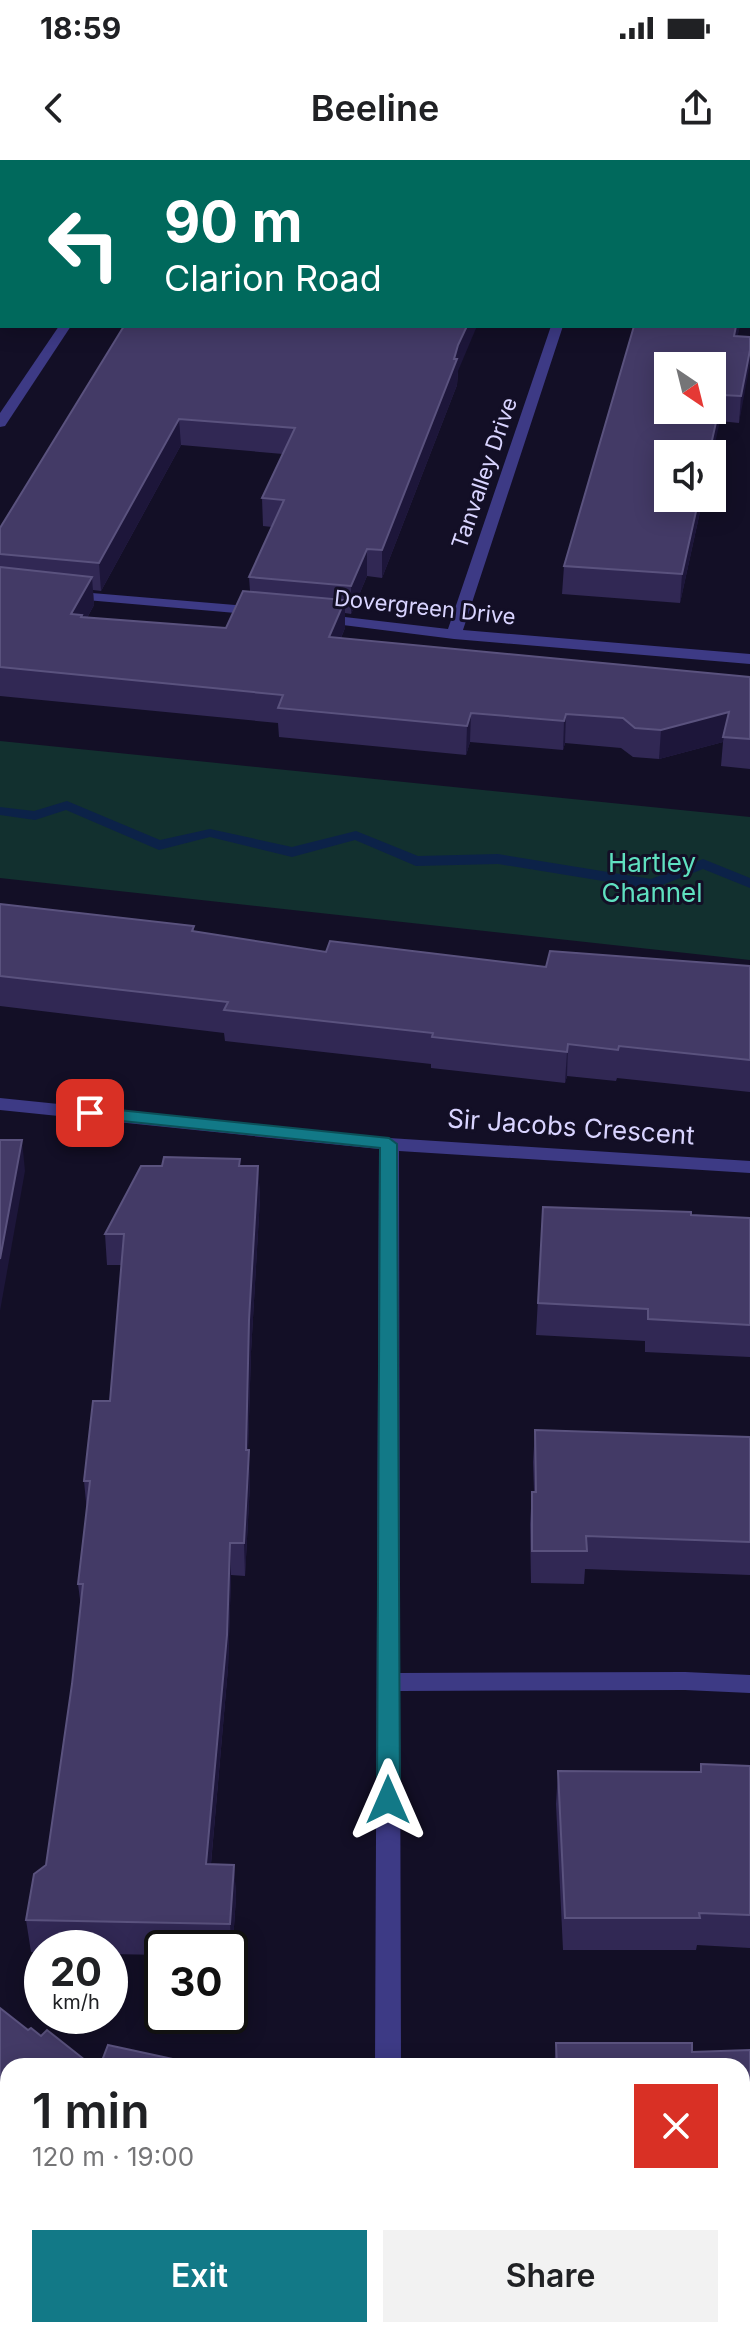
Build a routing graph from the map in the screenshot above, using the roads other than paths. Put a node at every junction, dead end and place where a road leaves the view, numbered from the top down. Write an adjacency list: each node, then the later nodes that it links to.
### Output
1 (64, 328): 3 (street)
2 (556, 328): 7 (street, Tanvalley Drive)
3 (0, 423)
4 (48, 593): 5 (street)
5 (269, 612)
6 (300, 616): 7 (street, Dovergreen Drive)
7 (454, 634): 8 (street, Dovergreen Drive)
8 (750, 659)
9 (0, 1104): 10 (street, Sir Jacobs Crescent)
10 (389, 1144): 11 (street, Sir Jacobs Crescent); 12 (street)
11 (750, 1167)
12 (389, 1682): 13 (street); 14 (street)
13 (750, 1684)
14 (388, 2058)

